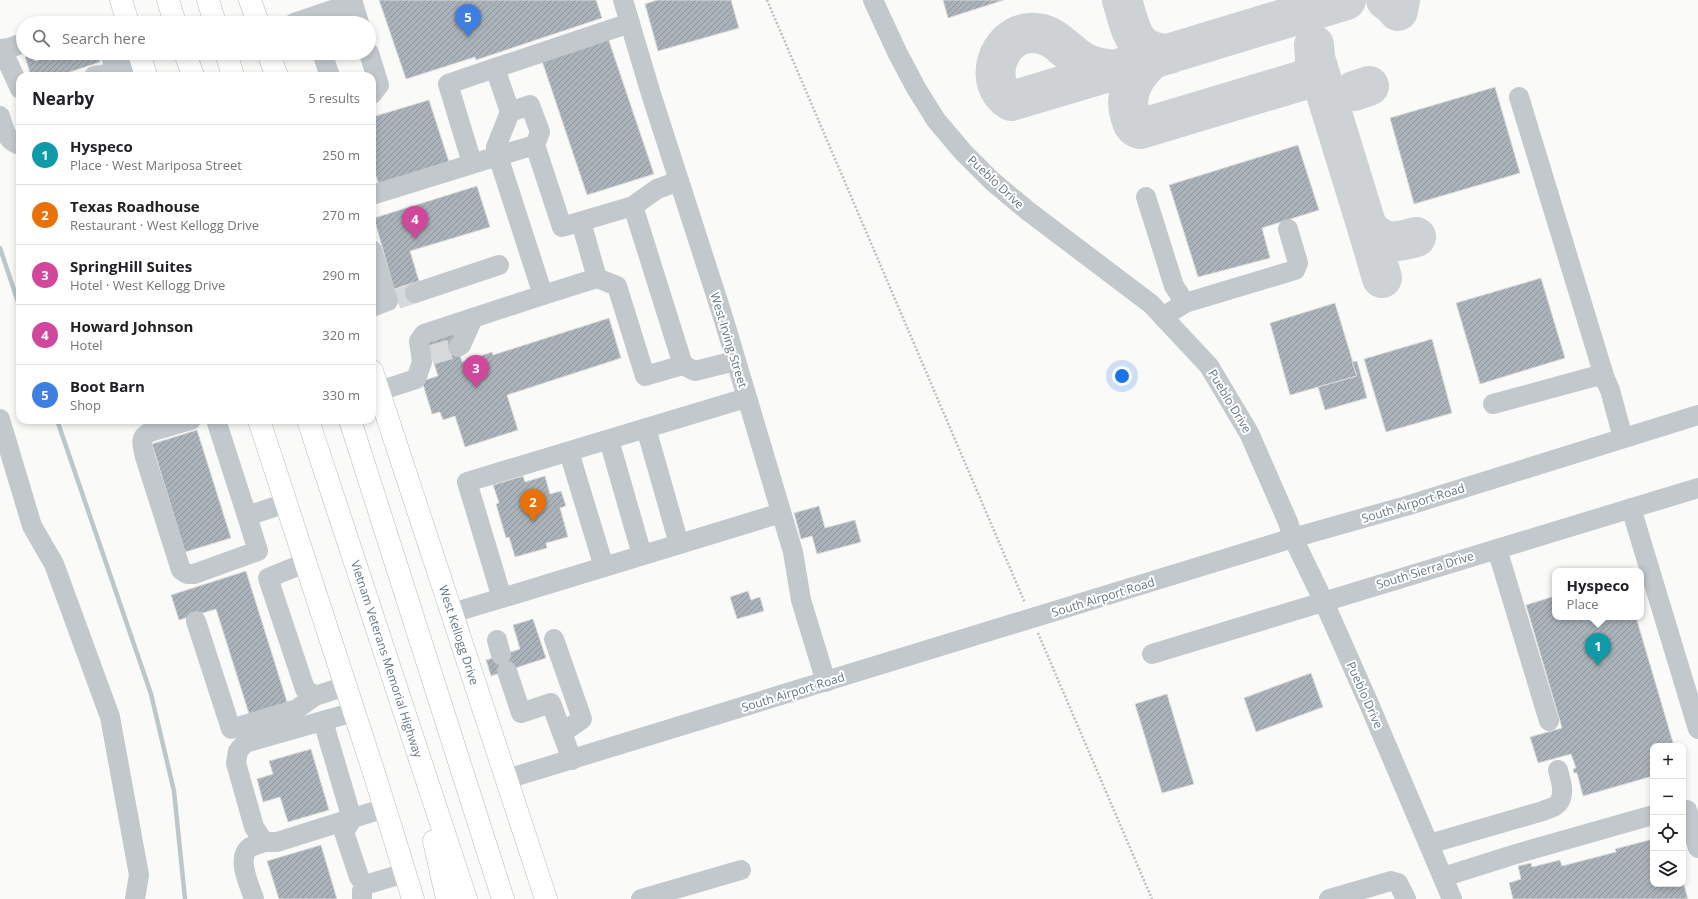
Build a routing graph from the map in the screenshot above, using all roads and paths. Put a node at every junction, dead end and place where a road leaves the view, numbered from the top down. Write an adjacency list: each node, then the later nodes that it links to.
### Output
1 (168, 0): 6 (main road)
2 (623, 0): 9 (street, West Irving Street)
3 (767, 0): 86 (path)
4 (873, 0): 49 (street, Pueblo Drive)
5 (352, 2): 7 (street); 8 (street)
6 (173, 16)
7 (306, 16)
8 (357, 16)
9 (630, 23): 19 (street); 37 (street, West Irving Street)
10 (16, 46): 11 (street)
11 (1, 49): 28 (street)
12 (112, 60): 20 (street)
13 (188, 60): 22 (main road)
14 (228, 60): 23 (main road)
15 (271, 60): 24 (main road)
16 (324, 60): 25 (street)
17 (371, 60): 26 (street)
18 (143, 66): 21 (street)
19 (495, 68): 31 (street); 36 (street)
20 (116, 72)
21 (119, 72)
22 (192, 72)
23 (232, 72)
24 (275, 72)
25 (329, 72)
26 (375, 72)
27 (376, 75): 29 (street)
28 (16, 81)
29 (376, 89)
30 (1519, 97): 54 (street)
31 (510, 112): 34 (street); 35 (street)
32 (0, 116): 33 (street)
33 (16, 144)
34 (535, 145): 35 (street); 41 (street)
35 (498, 156): 36 (street); 46 (street)
36 (470, 164): 38 (street)
37 (679, 181): 40 (street); 52 (street, West Irving Street)
38 (376, 194)
39 (1146, 197): 48 (street)
40 (633, 206): 41 (street); 53 (street)
41 (581, 222): 45 (street)
42 (1288, 229): 48 (street)
43 (376, 260): 47 (street)
44 (499, 265): 47 (street)
45 (597, 278): 46 (street); 53 (street)
46 (542, 295): 50 (street)
47 (393, 300)
48 (1185, 303): 49 (street)
49 (1163, 317): 75 (street, Pueblo Drive)
50 (473, 318): 51 (street); 56 (street)
51 (458, 347)
52 (735, 361): 53 (street); 57 (street, West Irving Street)
53 (682, 365)
54 (1605, 380): 58 (street); 67 (street)
55 (376, 382): 56 (main road, West Kellogg Drive)
56 (379, 391): 85 (main road, West Kellogg Drive)
57 (746, 398): 66 (street); 73 (street, West Irving Street)
58 (1493, 404)
59 (1698, 415): 67 (street, South Airport Road)
60 (0, 418): 114 (street)
61 (178, 424): 78 (street)
62 (217, 424): 74 (street)
63 (260, 424): 71 (main road)
64 (309, 424): 94 (main road, Vietnam Veterans Memorial Highway)
65 (351, 424): 119 (main road)
66 (646, 428): 68 (street); 76 (street)
67 (1623, 438): 75 (street, South Airport Road)
68 (609, 440): 69 (street); 79 (street)
69 (568, 452): 81 (street); 83 (street)
70 (1698, 488): 72 (street, South Sierra Drive)
71 (286, 503): 74 (street); 80 (main road)
72 (1630, 508): 77 (street, South Sierra Drive); 98 (street)
73 (781, 513): 76 (street); 91 (street, West Irving Street)
74 (247, 516): 78 (street)
75 (1293, 538): 84 (street, Pueblo Drive); 86 (street, South Airport Road)
76 (679, 544): 79 (street)
77 (1497, 549): 84 (street, South Sierra Drive); 97 (street)
78 (258, 551): 82 (street)
79 (642, 556): 81 (street)
80 (305, 563): 82 (street); 92 (main road)
81 (604, 567): 83 (street)
82 (268, 578): 93 (street)
83 (502, 598): 85 (street)
84 (1324, 602): 89 (street, South Sierra Drive); 108 (street, Pueblo Drive)
85 (452, 612): 102 (main road, West Kellogg Drive)
86 (1032, 618): 91 (street, South Airport Road); 122 (path)
87 (196, 621): 93 (street)
88 (554, 639): 99 (street)
89 (1152, 654)
90 (502, 655): 99 (street)
91 (826, 682): 100 (street, South Airport Road)
92 (346, 686): 93 (street); 95 (main road)
93 (315, 696)
94 (403, 707): 117 (main road); 118 (main road, Vietnam Veterans Memorial Highway)
95 (354, 712): 96 (street); 103 (main road)
96 (323, 721): 106 (street); 107 (street)
97 (1549, 721)
98 (1698, 729)
99 (562, 733): 100 (street)
100 (572, 760): 102 (street, South Airport Road)
101 (1558, 770): 108 (street)
102 (507, 779): 120 (main road, West Kellogg Drive)
103 (385, 808): 106 (street); 111 (main road)
104 (1689, 809): 109 (street)
105 (1650, 816): 112 (street)
106 (352, 818): 107 (street); 113 (street)
107 (264, 842): 115 (street)
108 (1428, 844): 112 (street, Pueblo Drive)
109 (1698, 848)
110 (741, 870): 121 (street)
111 (405, 873): 113 (street); 116 (main road)
112 (1443, 877): 125 (street, Pueblo Drive)
113 (364, 892)
114 (135, 899)
115 (254, 899)
116 (413, 899)
117 (447, 899)
118 (466, 899)
119 (503, 899)
120 (546, 899)
121 (641, 899)
122 (1152, 899)
123 (1329, 899): 124 (street)
124 (1406, 899)
125 (1452, 899)

